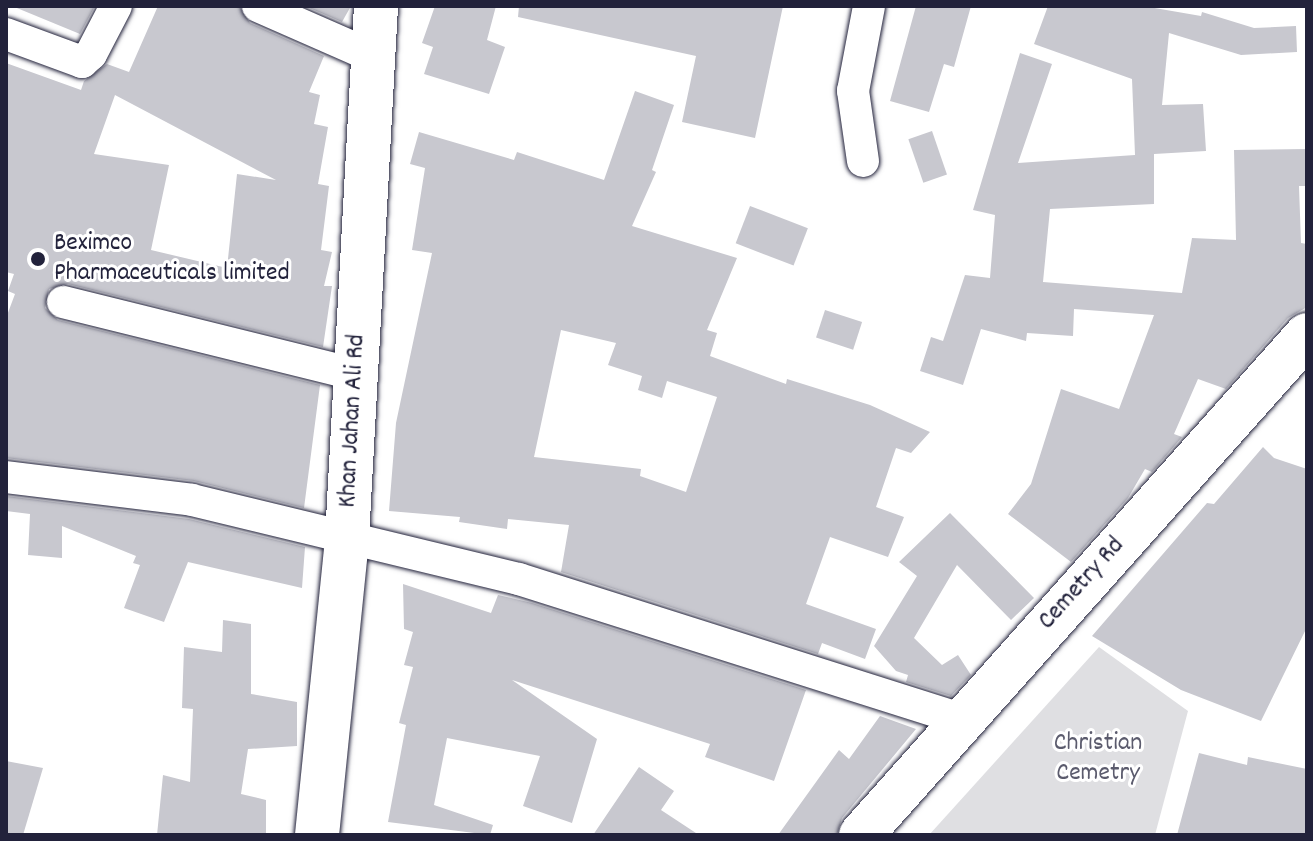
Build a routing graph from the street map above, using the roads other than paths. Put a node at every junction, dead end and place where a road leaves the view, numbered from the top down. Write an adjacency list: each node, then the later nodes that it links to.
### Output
1 (116, 6): 5 (street)
2 (258, 6): 6 (street)
3 (376, 6): 6 (main road, Khan Jahan Ali Rd)
4 (869, 6): 7 (street)
5 (6, 34)
6 (372, 56): 10 (main road, Khan Jahan Ali Rd)
7 (863, 161)
8 (63, 302): 10 (street)
9 (1307, 335): 13 (main road, Cemetry Rd)
10 (355, 374): 12 (main road, Khan Jahan Ali Rd)
11 (6, 477): 12 (street)
12 (347, 538): 13 (street); 14 (main road, Khan Jahan Ali Rd)
13 (960, 719): 15 (main road, Cemetry Rd)
14 (317, 835)
15 (861, 835)

